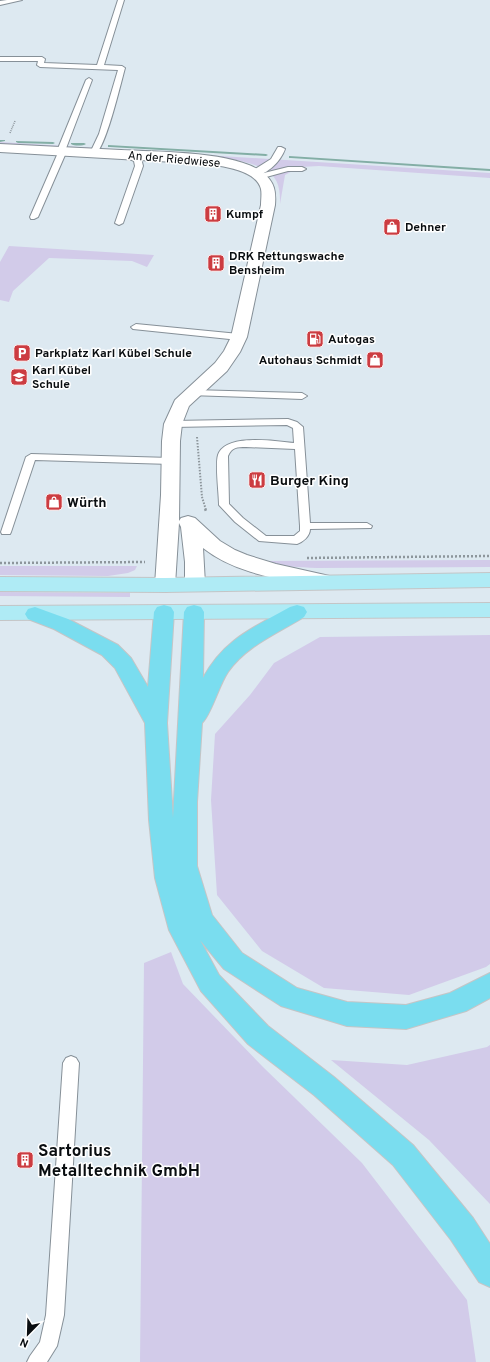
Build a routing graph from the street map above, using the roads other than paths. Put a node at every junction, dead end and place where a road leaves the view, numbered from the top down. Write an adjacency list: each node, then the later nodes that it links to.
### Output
1 (19, 0): 3 (lane)
2 (121, 0): 5 (lane)
3 (0, 3)
4 (0, 59): 5 (lane)
5 (100, 67): 10 (lane)
6 (89, 80): 9 (lane)
7 (0, 148): 9 (street, An der Riedwiese)
8 (281, 150): 13 (lane)
9 (61, 151): 10 (street, An der Riedwiese); 14 (lane)
10 (94, 153): 11 (street, An der Riedwiese)
11 (129, 155): 13 (street, An der Riedwiese); 15 (lane)
12 (302, 169): 13 (lane)
13 (257, 175): 17 (street)
14 (34, 217)
15 (119, 223)
16 (136, 327): 17 (lane)
17 (239, 337): 18 (street)
18 (192, 393): 19 (lane); 20 (street)
19 (302, 396)
20 (173, 424): 21 (lane); 22 (street)
21 (299, 446): 25 (lane); 25 (lane)
22 (171, 461): 23 (street); 27 (lane)
23 (171, 496): 24 (street); 32 (street)
24 (191, 526): 29 (street); 31 (street)
25 (305, 526): 26 (lane)
26 (367, 526)
27 (6, 532)
28 (490, 580): 29 (main road)
29 (328, 582): 31 (main road)
30 (0, 584): 32 (main road)
31 (196, 584): 32 (main road); 35 (main road)
32 (165, 585): 34 (main road)
33 (490, 610): 36 (main road)
34 (164, 612): 35 (main road); 38 (main road); 39 (highway)
35 (194, 612): 36 (main road); 40 (highway)
36 (298, 612): 40 (highway)
37 (0, 613): 38 (main road)
38 (35, 614): 39 (highway)
39 (156, 723): 43 (highway)
40 (190, 730): 41 (highway)
41 (490, 985)
42 (71, 1063): 44 (lane)
43 (490, 1271)
44 (36, 1362)

